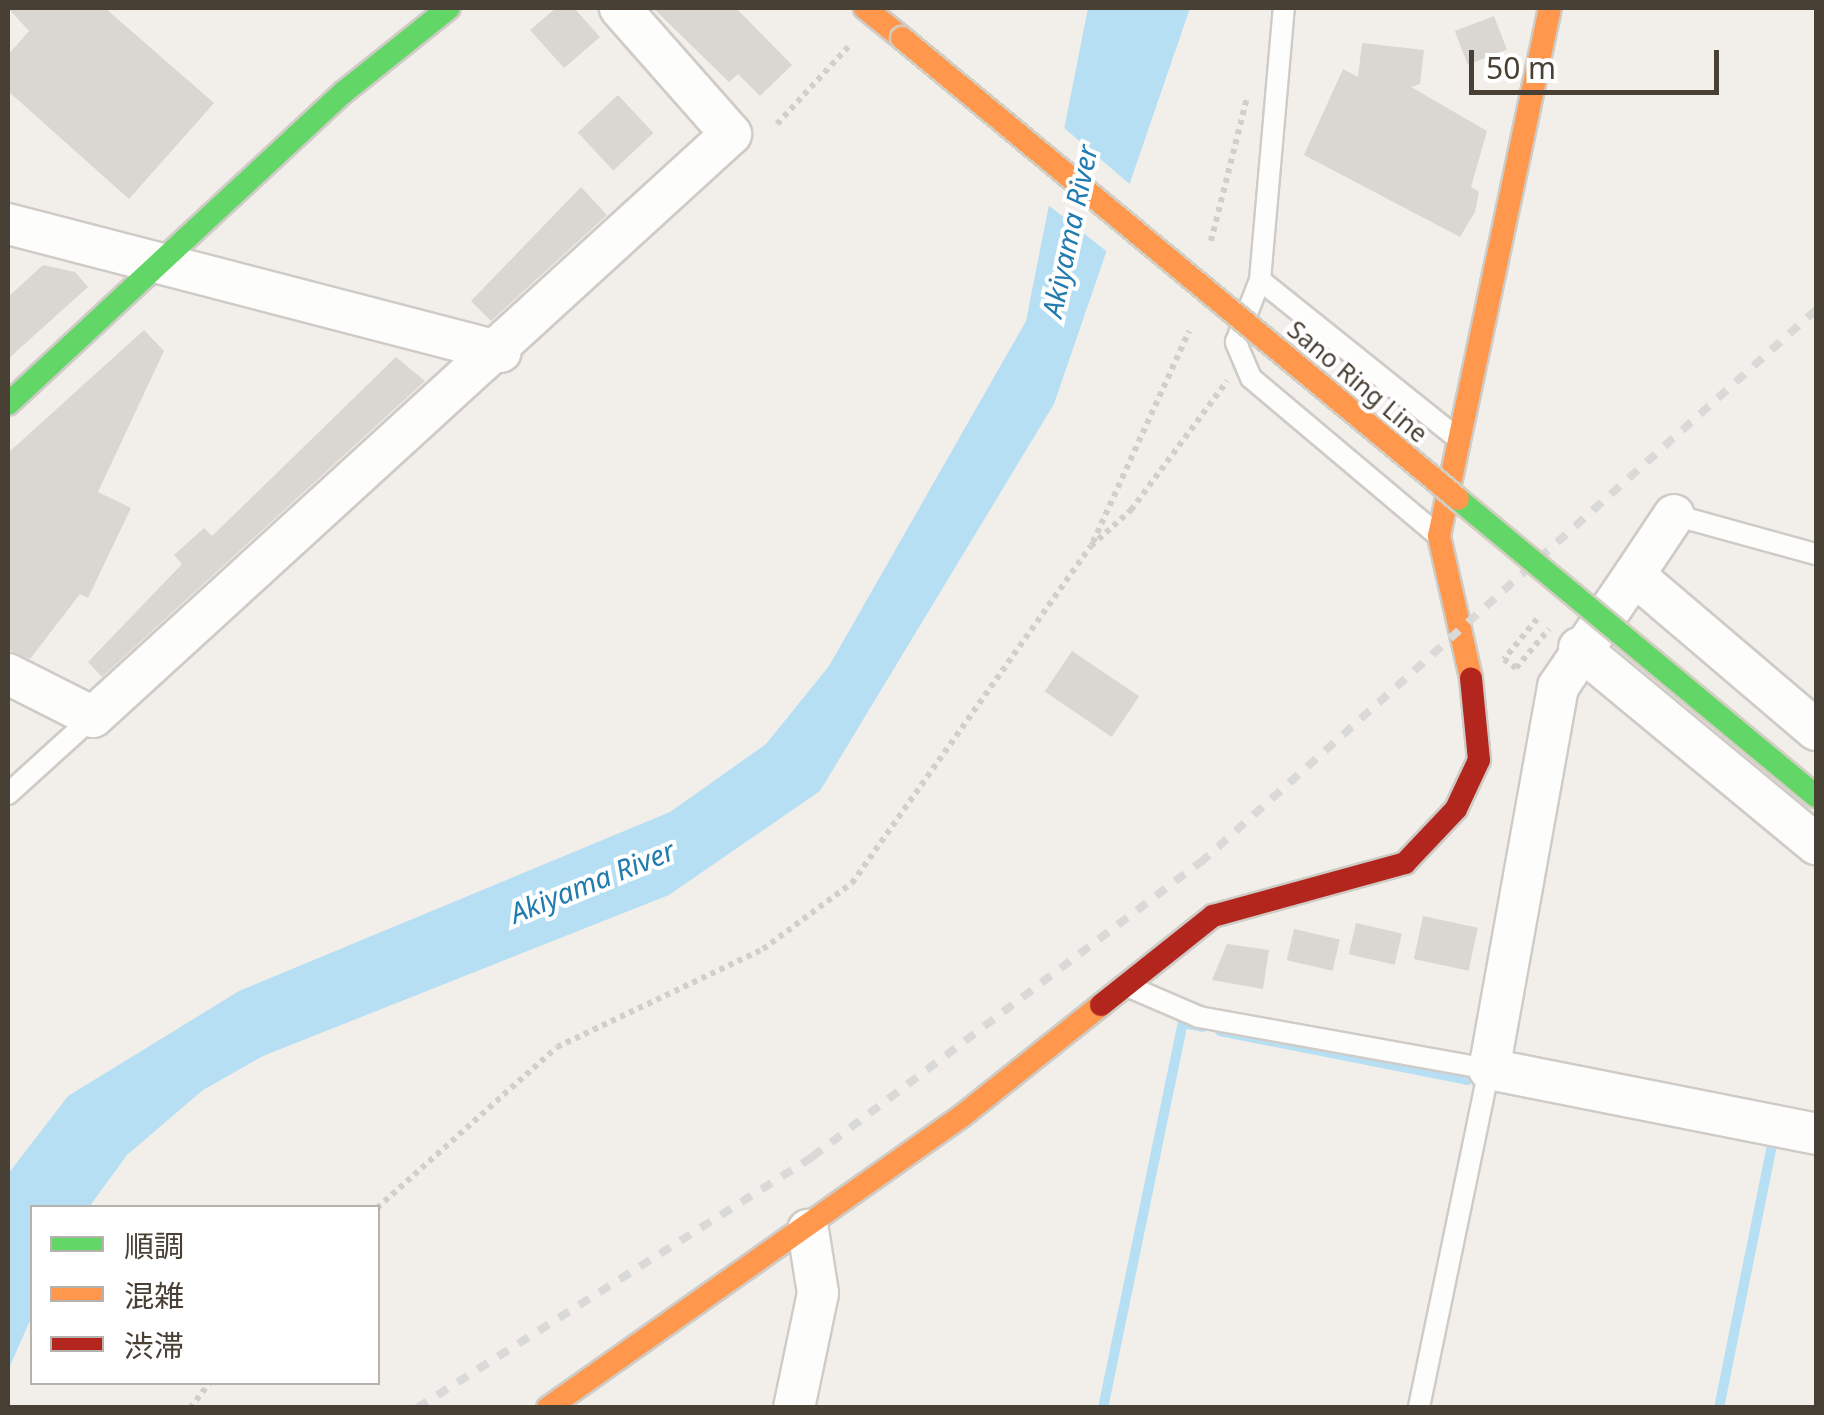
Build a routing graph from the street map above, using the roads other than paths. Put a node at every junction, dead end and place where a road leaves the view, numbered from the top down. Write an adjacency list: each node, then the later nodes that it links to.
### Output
1 (449, 8): 7 (street)
2 (620, 8): 9 (street)
3 (865, 8): 23 (street, Sano Ring Line, bridge)
4 (1284, 8): 8 (lane)
5 (1550, 8): 11 (street)
6 (8, 224): 7 (street)
7 (163, 264): 9 (street); 10 (street)
8 (1260, 280): 11 (lane); 13 (lane)
9 (501, 352): 18 (street)
10 (8, 404)
11 (1459, 440): 13 (street)
12 (1674, 515): 14 (lane); 15 (street)
13 (1439, 536): 20 (street)
14 (1816, 554)
15 (1634, 576): 16 (street); 19 (street)
16 (1571, 630): 21 (street); 24 (street)
17 (8, 674): 18 (street)
18 (94, 717): 22 (lane)
19 (1816, 730)
20 (1479, 760): 21 (street); 25 (street)
21 (1538, 772): 26 (street)
22 (8, 794)
23 (1816, 796)
24 (1816, 844)
25 (1126, 985): 26 (lane); 28 (street)
26 (1489, 1069): 27 (street); 31 (lane)
27 (1816, 1134)
28 (808, 1230): 29 (street); 30 (street)
29 (548, 1408)
30 (794, 1408)
31 (1418, 1408)

